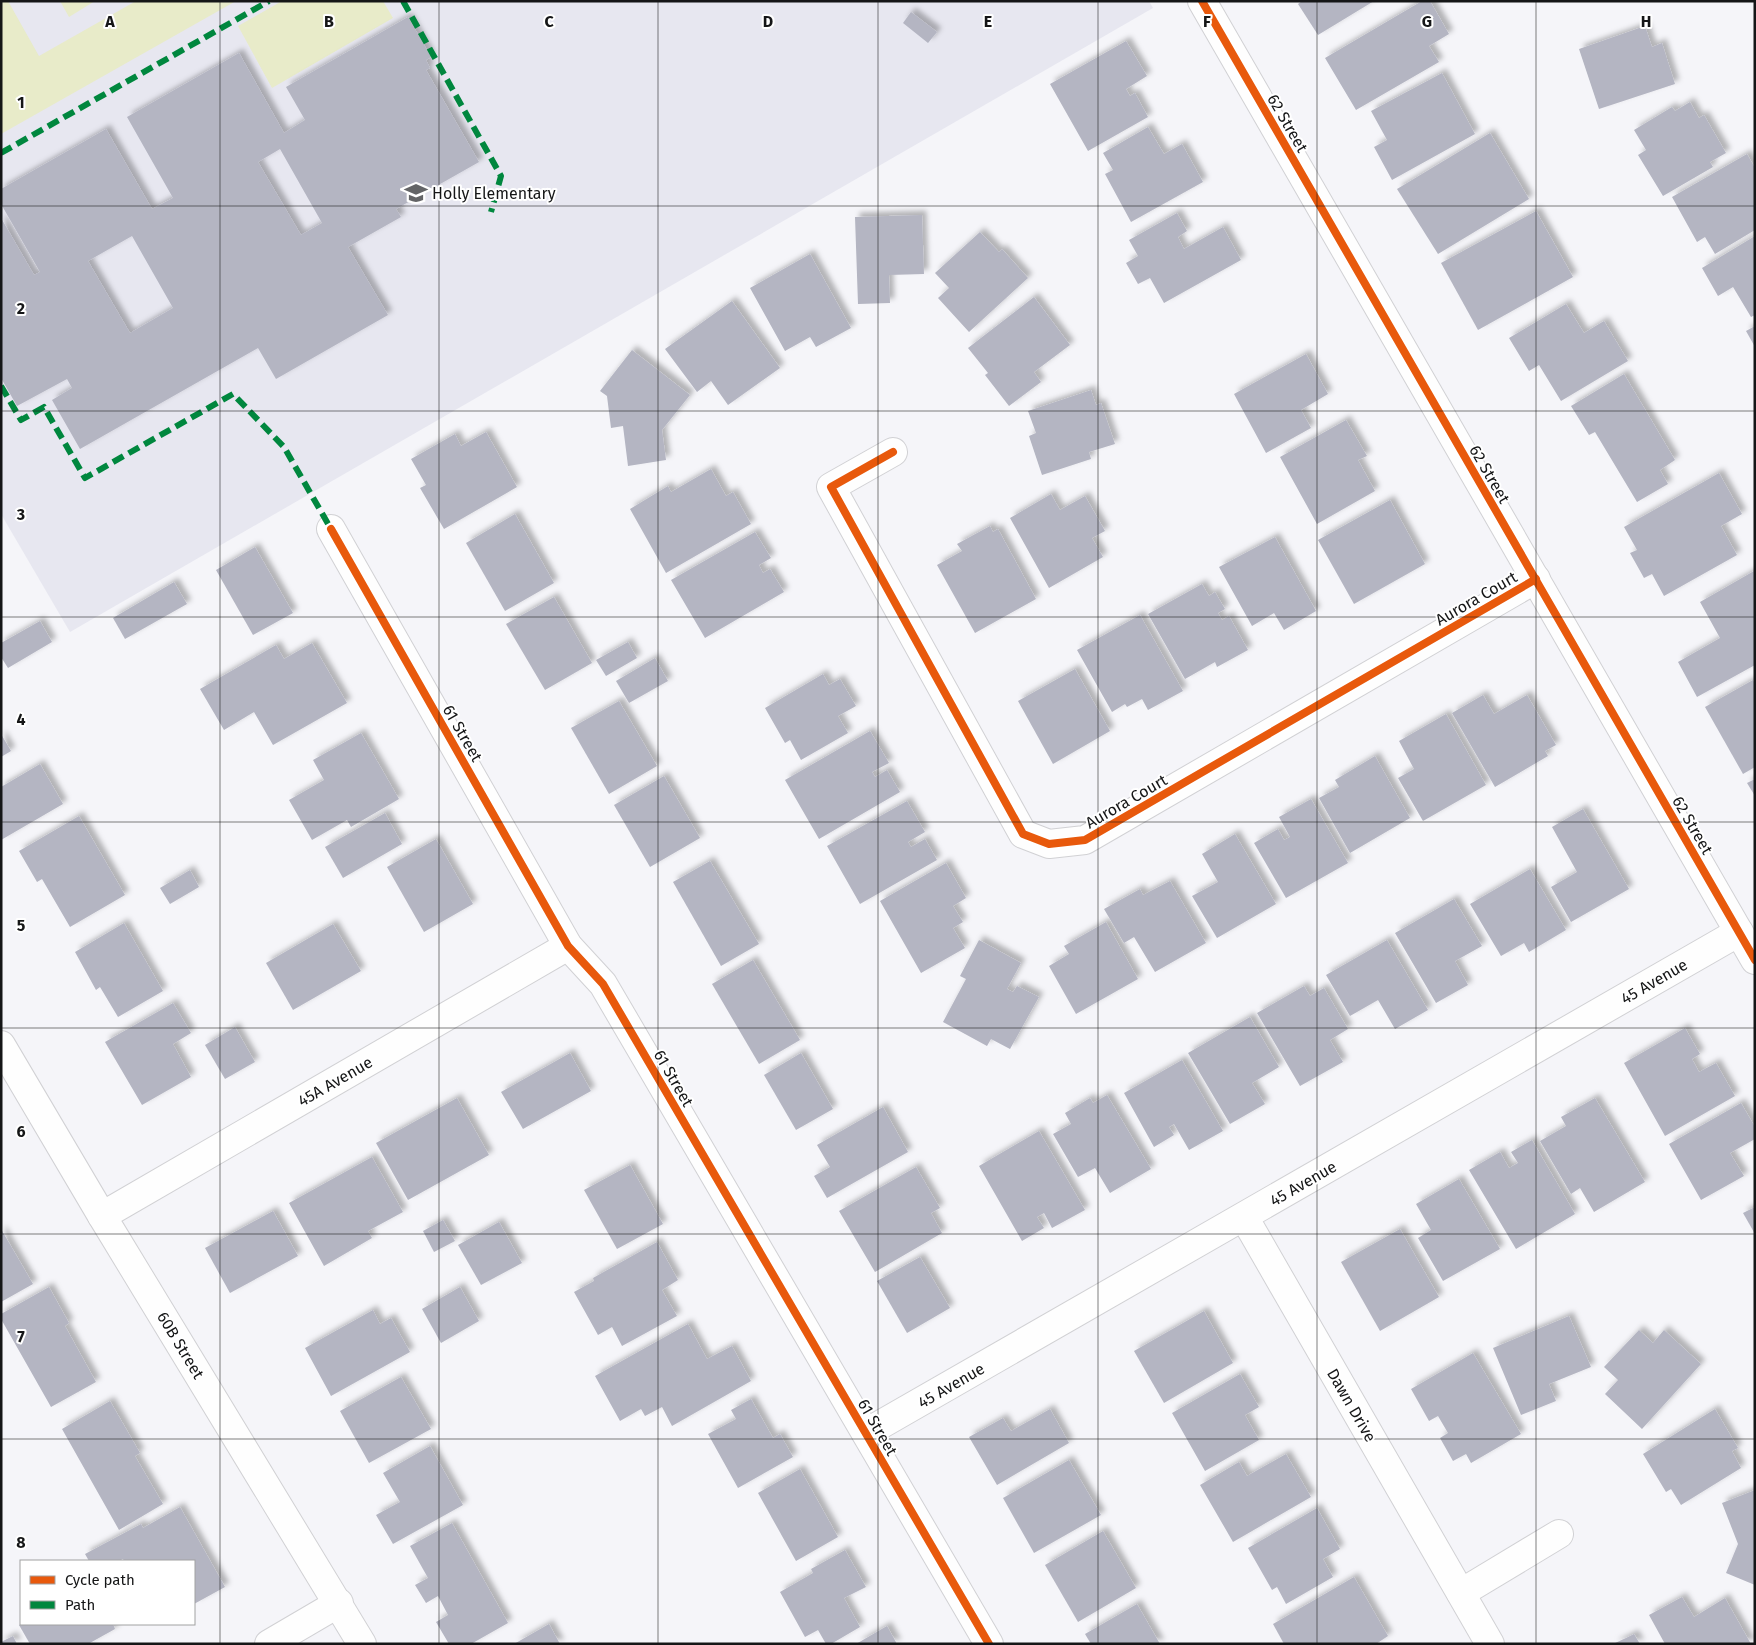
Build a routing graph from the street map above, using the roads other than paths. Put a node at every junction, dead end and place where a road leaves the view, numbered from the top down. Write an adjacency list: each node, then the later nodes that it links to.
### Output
1 (1202, 1): 4 (street, 62 Street)
2 (893, 452): 4 (street, Aurora Court)
3 (331, 530): 6 (street, 61 Street)
4 (1536, 579): 5 (street, 62 Street)
5 (1739, 932): 7 (street, 62 Street); 10 (street, 45 Avenue)
6 (568, 946): 9 (street, 45A Avenue); 11 (street, 61 Street)
7 (1755, 960)
8 (1, 1045): 9 (street, 60B Street)
9 (102, 1216): 14 (street, 60B Street)
10 (1244, 1217): 11 (street, 45 Avenue); 13 (street, Dawn Drive)
11 (866, 1433): 17 (street, 61 Street)
12 (1559, 1534): 13 (street)
13 (1461, 1592): 18 (street, Dawn Drive)
14 (339, 1603): 15 (street); 16 (street, 60B Street)
15 (269, 1644)
16 (362, 1644)
17 (988, 1644)
18 (1490, 1644)

